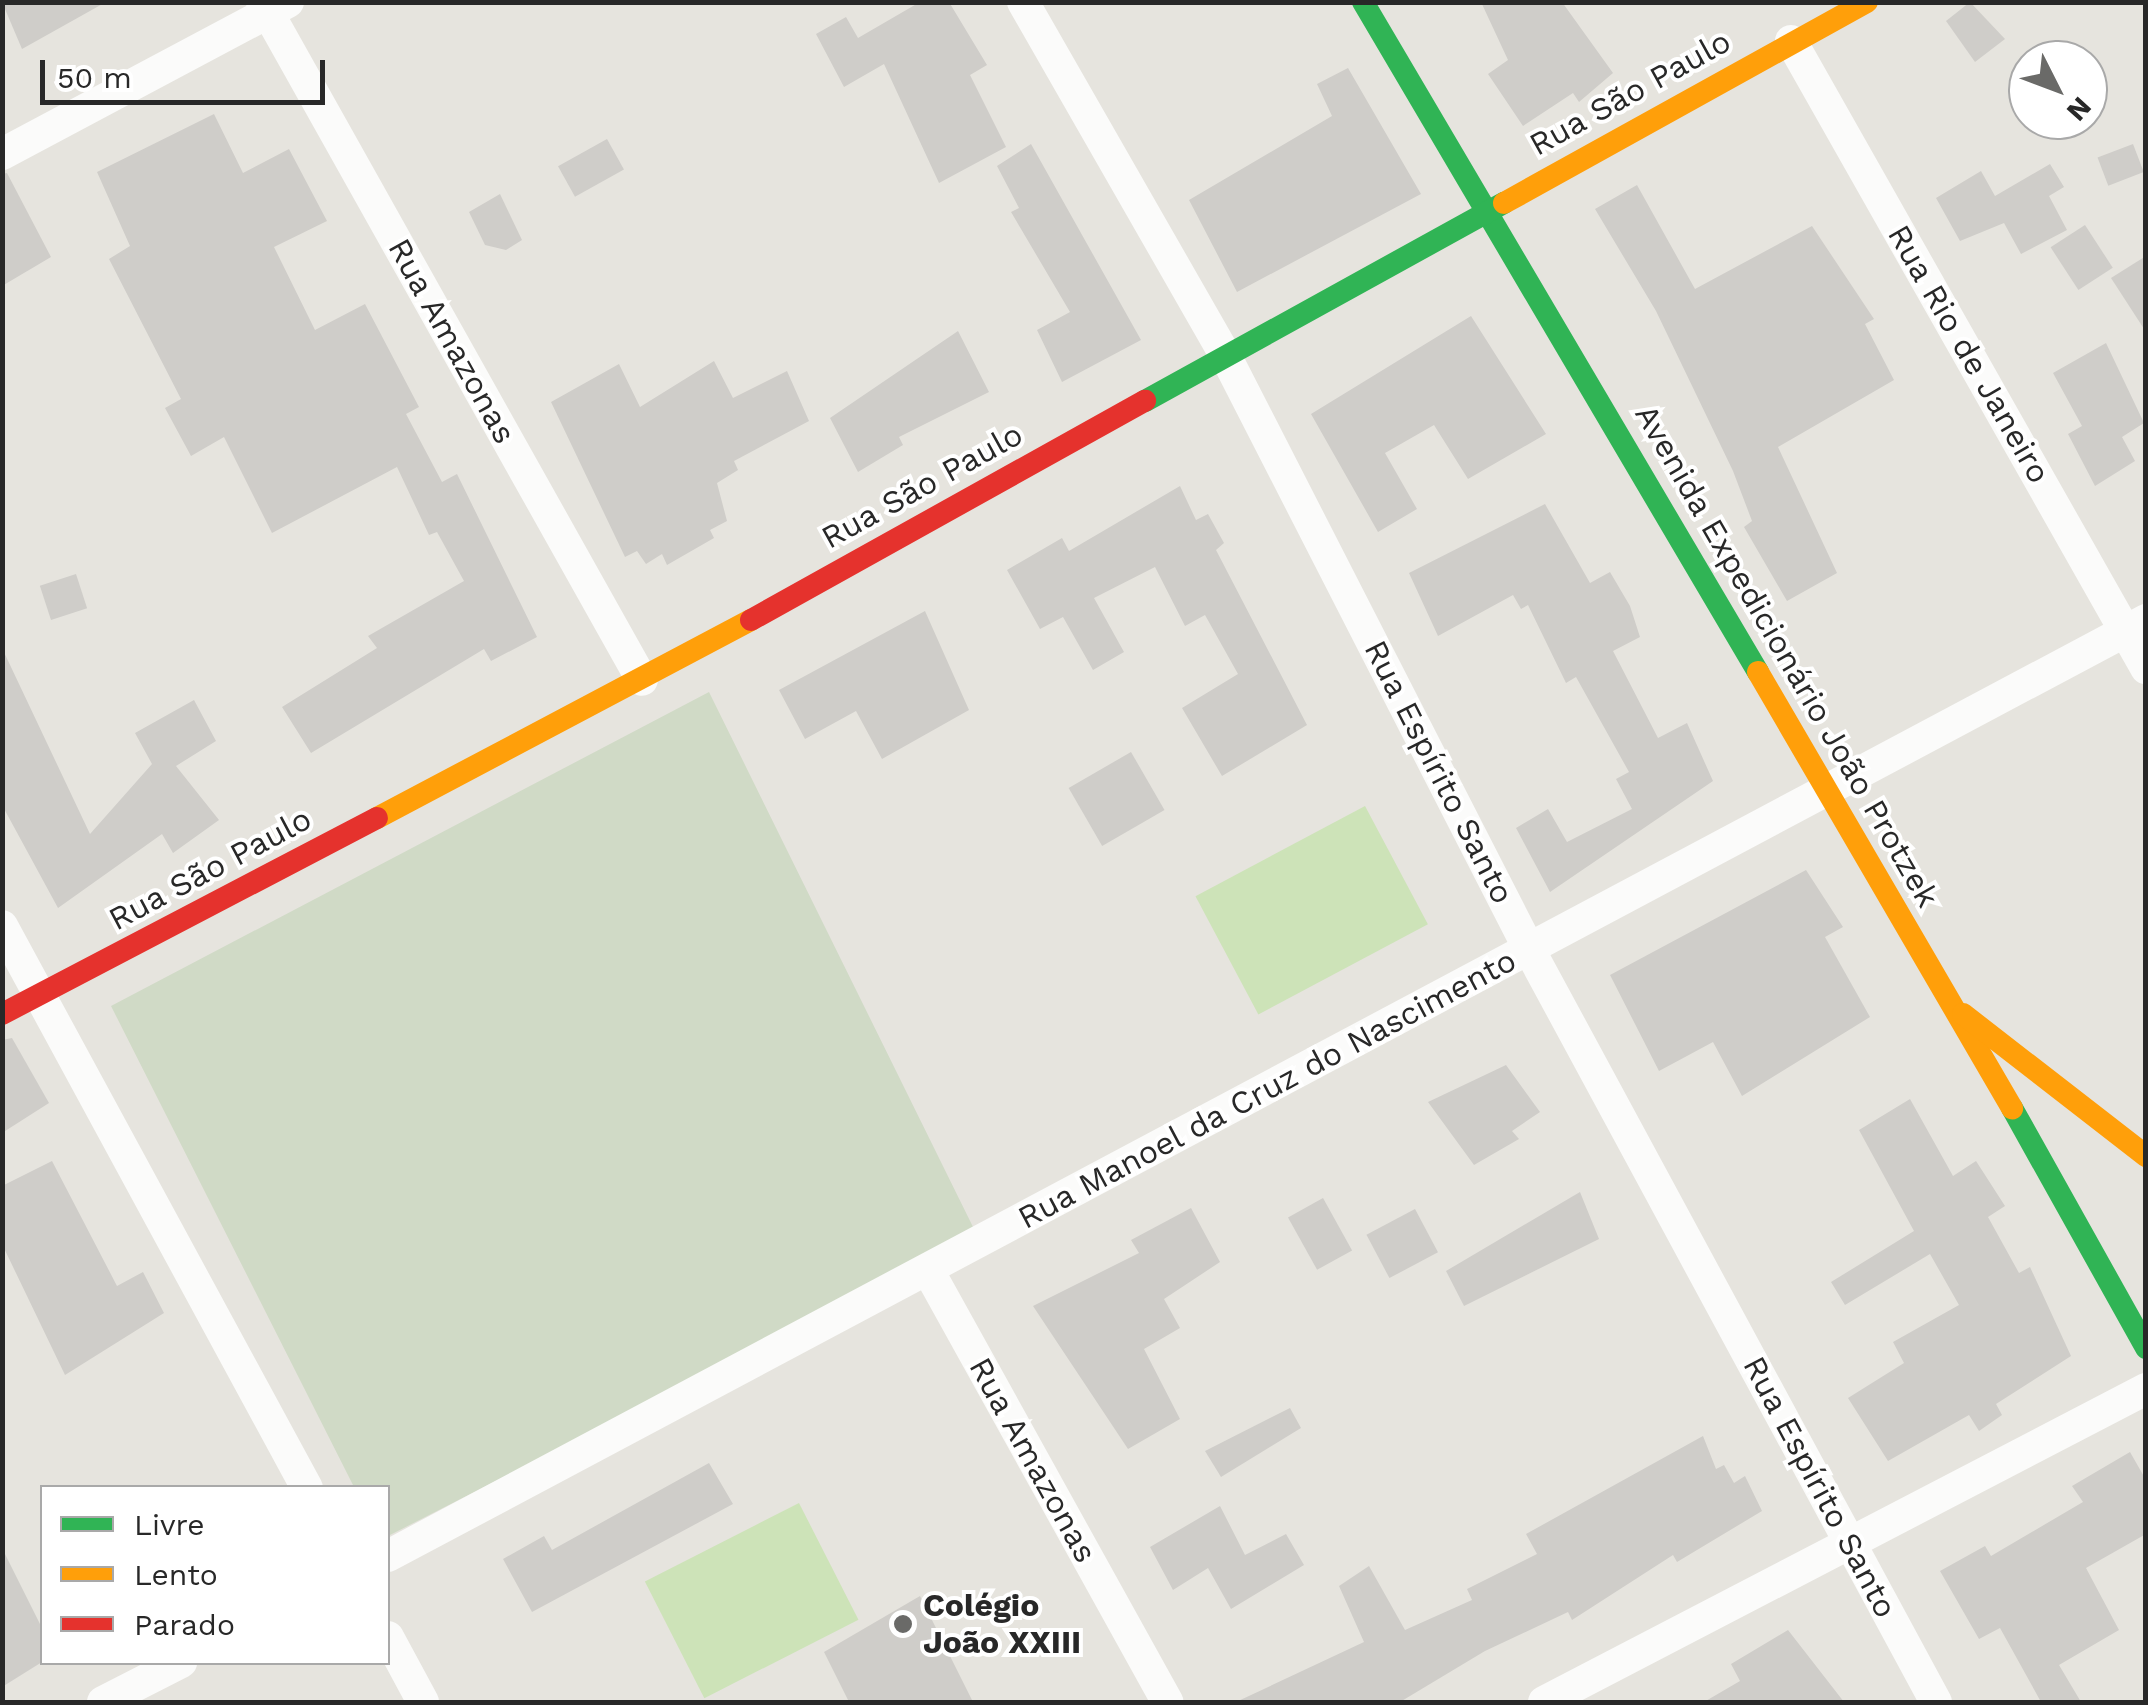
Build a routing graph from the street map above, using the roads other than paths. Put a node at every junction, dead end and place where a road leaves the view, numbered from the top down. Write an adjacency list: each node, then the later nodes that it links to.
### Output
1 (1022, 2): 8 (street, Rua Espírito Santo)
2 (1363, 2): 7 (main road, Avenida Expedicionário João Protzek)
3 (1867, 2): 5 (main road, Rua São Paulo)
4 (272, 6): 6 (street); 11 (street, Rua Amazonas)
5 (1791, 40): 7 (main road, Rua São Paulo); 9 (street, Rua Rio de Janeiro)
6 (2, 154)
7 (1487, 210): 8 (main road, Rua São Paulo); 12 (main road, Avenida Expedicionário João Protzek)
8 (1225, 355): 11 (main road, Rua São Paulo); 14 (street, Rua Espírito Santo)
9 (2136, 625): 10 (street, Rua Rio de Janeiro); 12 (street, Rua Manoel da Cruz do Nascimento)
10 (2146, 668)
11 (642, 680): 15 (main road, Rua São Paulo)
12 (1827, 790): 14 (street, Rua Manoel da Cruz do Nascimento); 16 (main road, Avenida Expedicionário João Protzek)
13 (2, 926): 15 (street)
14 (1529, 949): 19 (street, Rua Manoel da Cruz do Nascimento); 23 (street, Rua Espírito Santo)
15 (40, 995): 17 (main road, Rua São Paulo); 22 (street)
16 (1958, 1010): 18 (main road); 20 (main road, Avenida Expedicionário João Protzek)
17 (2, 1014)
18 (2146, 1156)
19 (928, 1270): 24 (street, Rua Manoel da Cruz do Nascimento); 29 (street, Rua Amazonas)
20 (2146, 1348)
21 (2146, 1389): 23 (street)
22 (305, 1485)
23 (1850, 1542): 30 (street); 31 (street, Rua Espírito Santo)
24 (390, 1555)
25 (390, 1641): 28 (street)
26 (175, 1665): 27 (street)
27 (103, 1702)
28 (422, 1702)
29 (1166, 1702)
30 (1544, 1702)
31 (1936, 1702)

